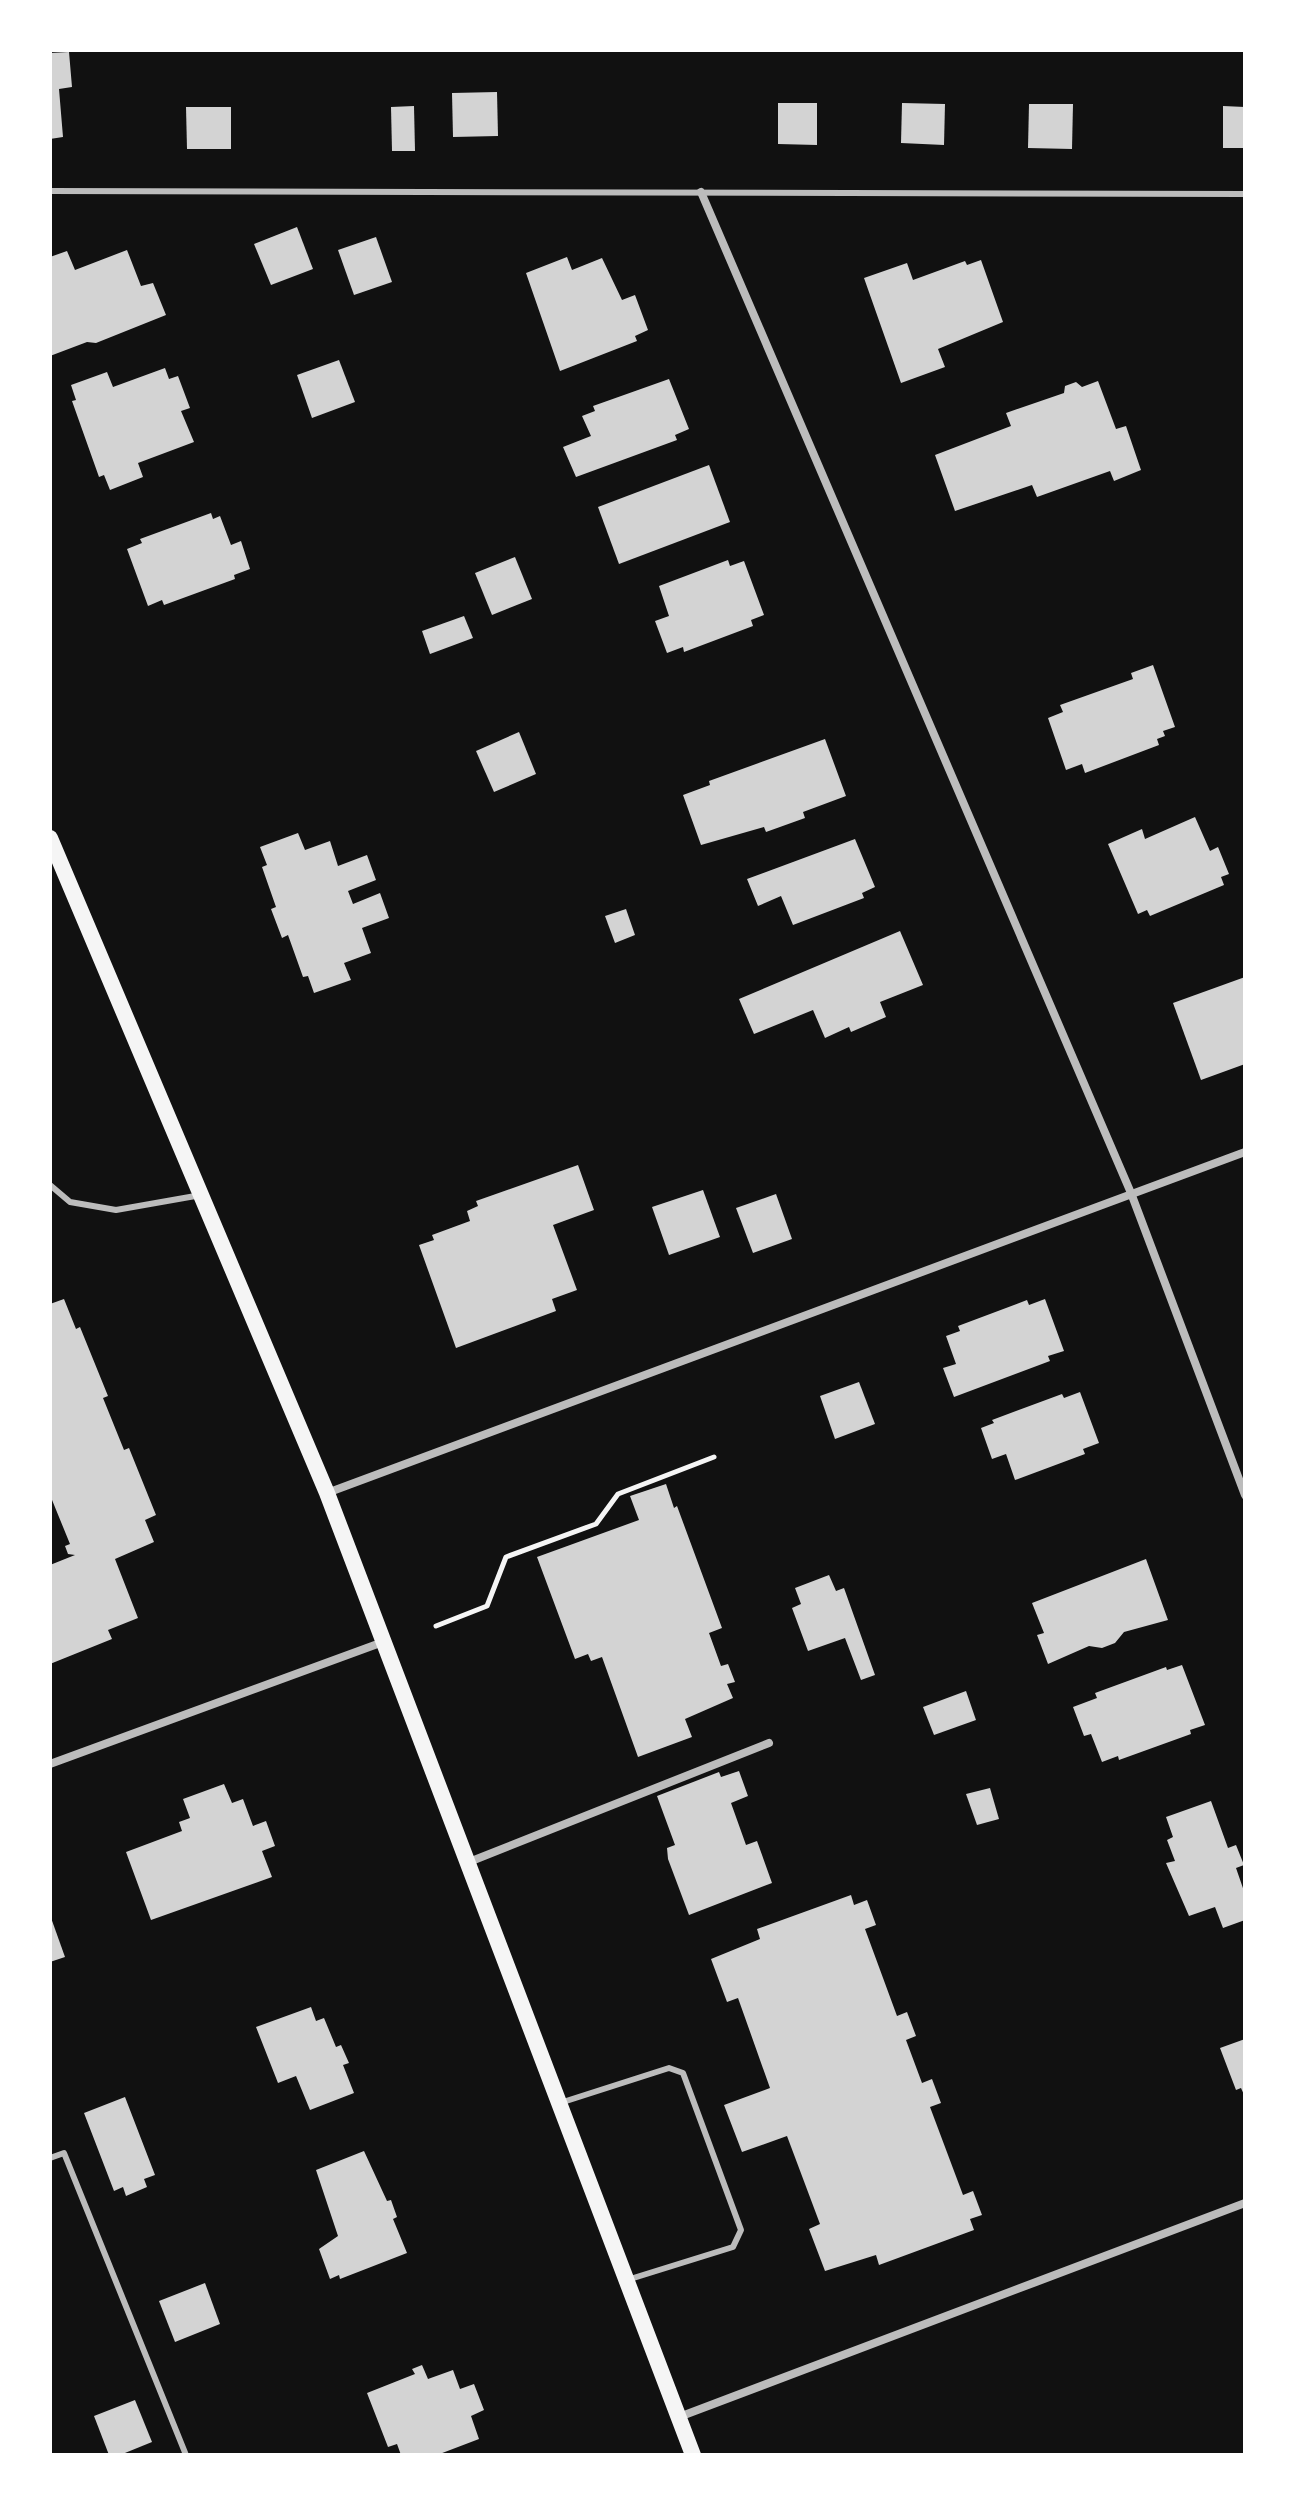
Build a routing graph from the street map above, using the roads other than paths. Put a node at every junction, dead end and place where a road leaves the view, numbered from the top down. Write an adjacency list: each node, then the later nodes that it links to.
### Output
1 (50, 191): 2 (lane)
2 (701, 192): 3 (lane); 8 (street)
3 (1245, 194)
4 (50, 838): 5 (main road)
5 (56, 873): 9 (main road)
6 (1245, 1152): 8 (street)
7 (50, 1185): 9 (lane)
8 (1131, 1193): 10 (street); 11 (street)
9 (201, 1195): 10 (main road)
10 (327, 1493): 12 (main road)
11 (1245, 1495)
12 (384, 1642): 14 (street); 15 (main road)
13 (769, 1743): 15 (street)
14 (50, 1764)
15 (469, 1862): 16 (main road)
16 (560, 2103): 19 (main road); 19 (lane)
17 (50, 2158): 21 (lane)
18 (1245, 2203): 20 (street)
19 (627, 2280): 20 (main road)
20 (679, 2417): 22 (main road)
21 (186, 2455)
22 (693, 2455)

